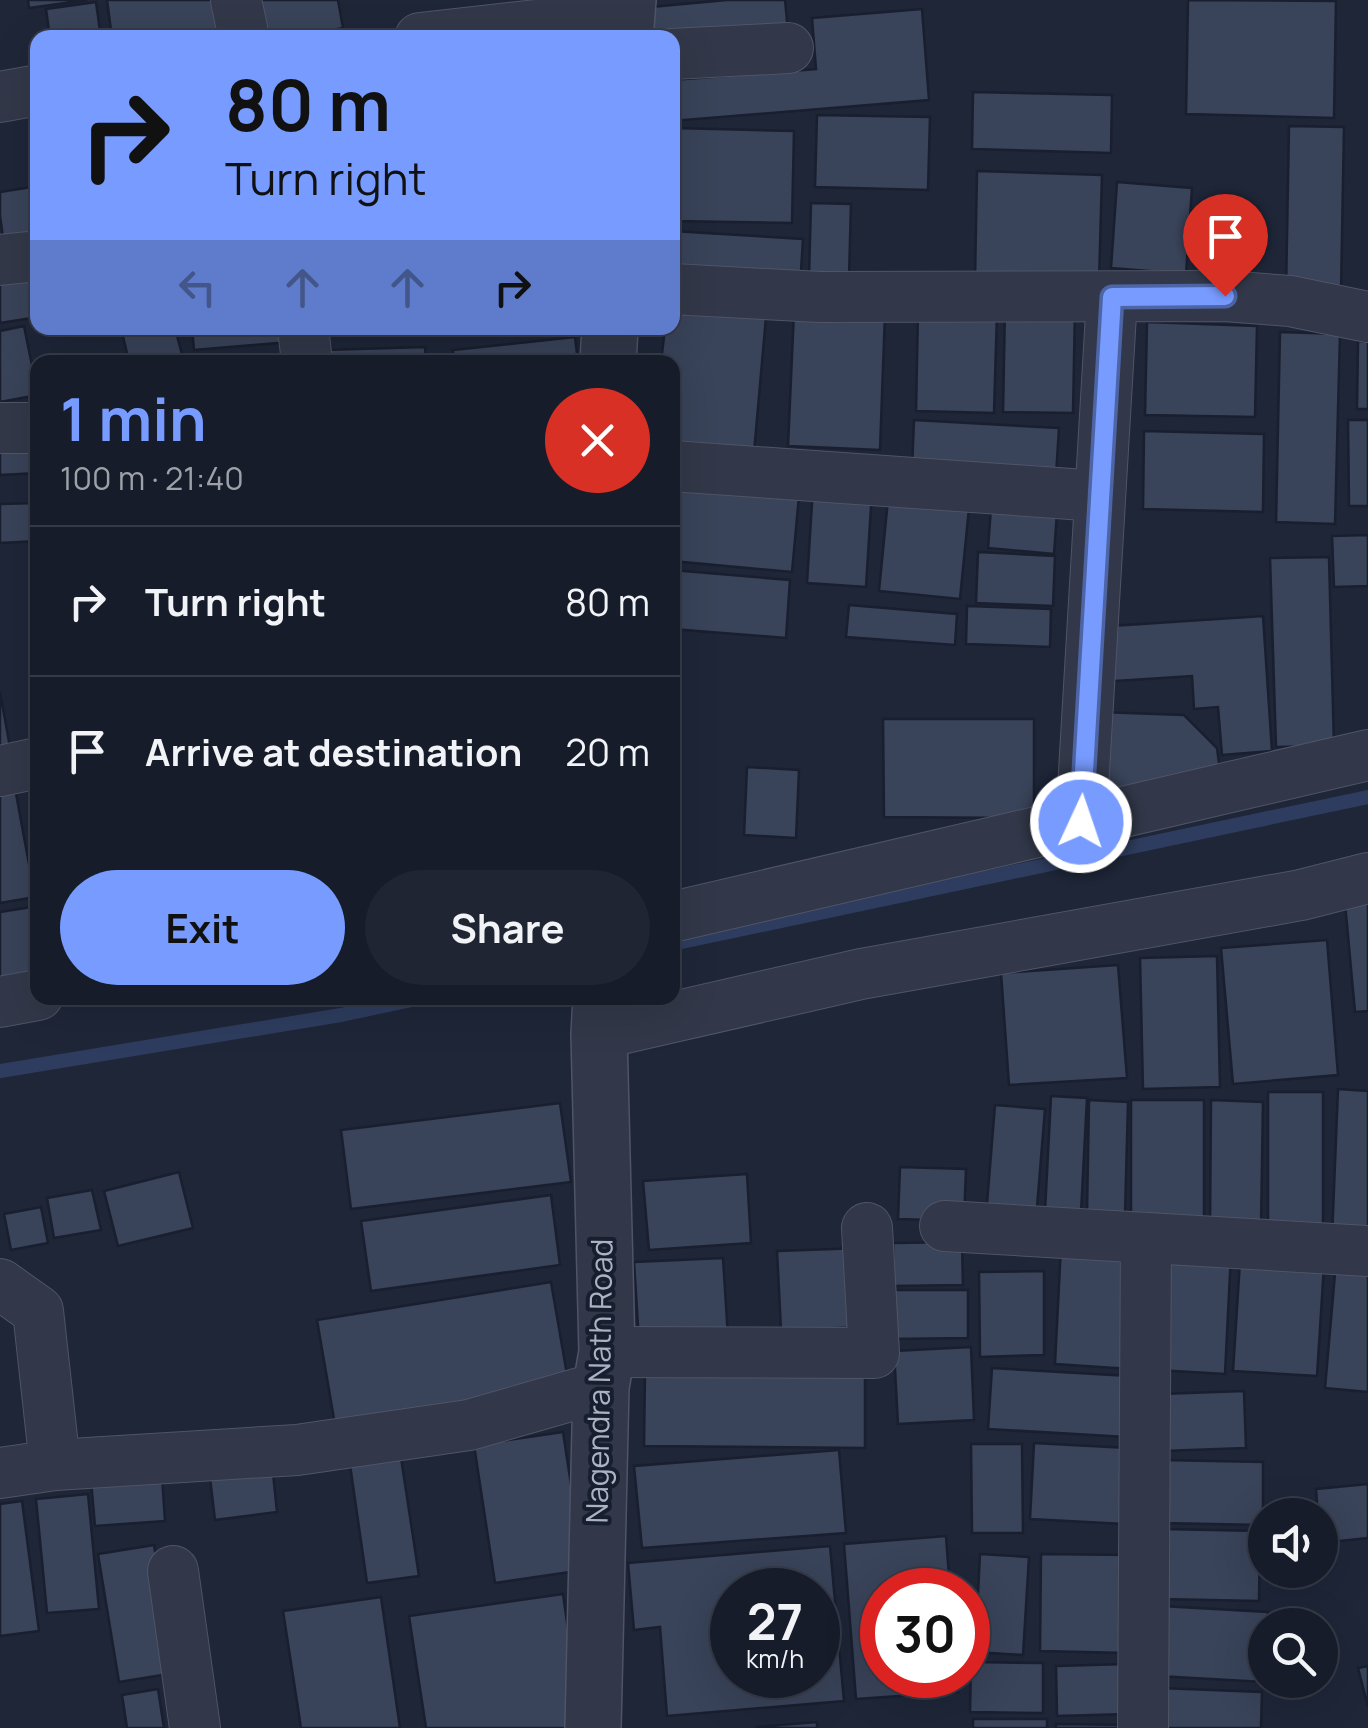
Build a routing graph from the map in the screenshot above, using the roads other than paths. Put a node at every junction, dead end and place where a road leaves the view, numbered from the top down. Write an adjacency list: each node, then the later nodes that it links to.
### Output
1 (236, 0): 3 (street)
2 (626, 18): 4 (street)
3 (242, 30)
4 (502, 30)
5 (788, 48): 6 (street)
6 (680, 54)
7 (30, 91): 8 (street)
8 (0, 96)
9 (30, 257): 10 (street)
10 (0, 260)
11 (680, 289): 12 (street)
12 (1112, 297): 13 (street); 17 (street)
13 (1368, 317)
14 (0, 428): 15 (street)
15 (30, 428)
16 (680, 467): 17 (street)
17 (1099, 496): 21 (street)
18 (1368, 755): 21 (street)
19 (30, 764): 20 (street)
20 (0, 770)
21 (1081, 822): 23 (street)
22 (1368, 878): 26 (street)
23 (680, 916)
24 (30, 996): 25 (street)
25 (0, 1002)
26 (680, 1003)
27 (668, 1005): 28 (street)
28 (600, 1016): 34 (street, Nagendra Nath Road)
29 (946, 1226): 31 (street)
30 (867, 1228): 34 (street)
31 (1146, 1238): 32 (street); 40 (street)
32 (1368, 1251)
33 (0, 1284): 35 (street)
34 (604, 1369): 35 (street); 39 (street, Nagendra Nath Road)
35 (56, 1465): 36 (street)
36 (0, 1473)
37 (174, 1571): 38 (street)
38 (195, 1728)
39 (593, 1728)
40 (1142, 1728)

